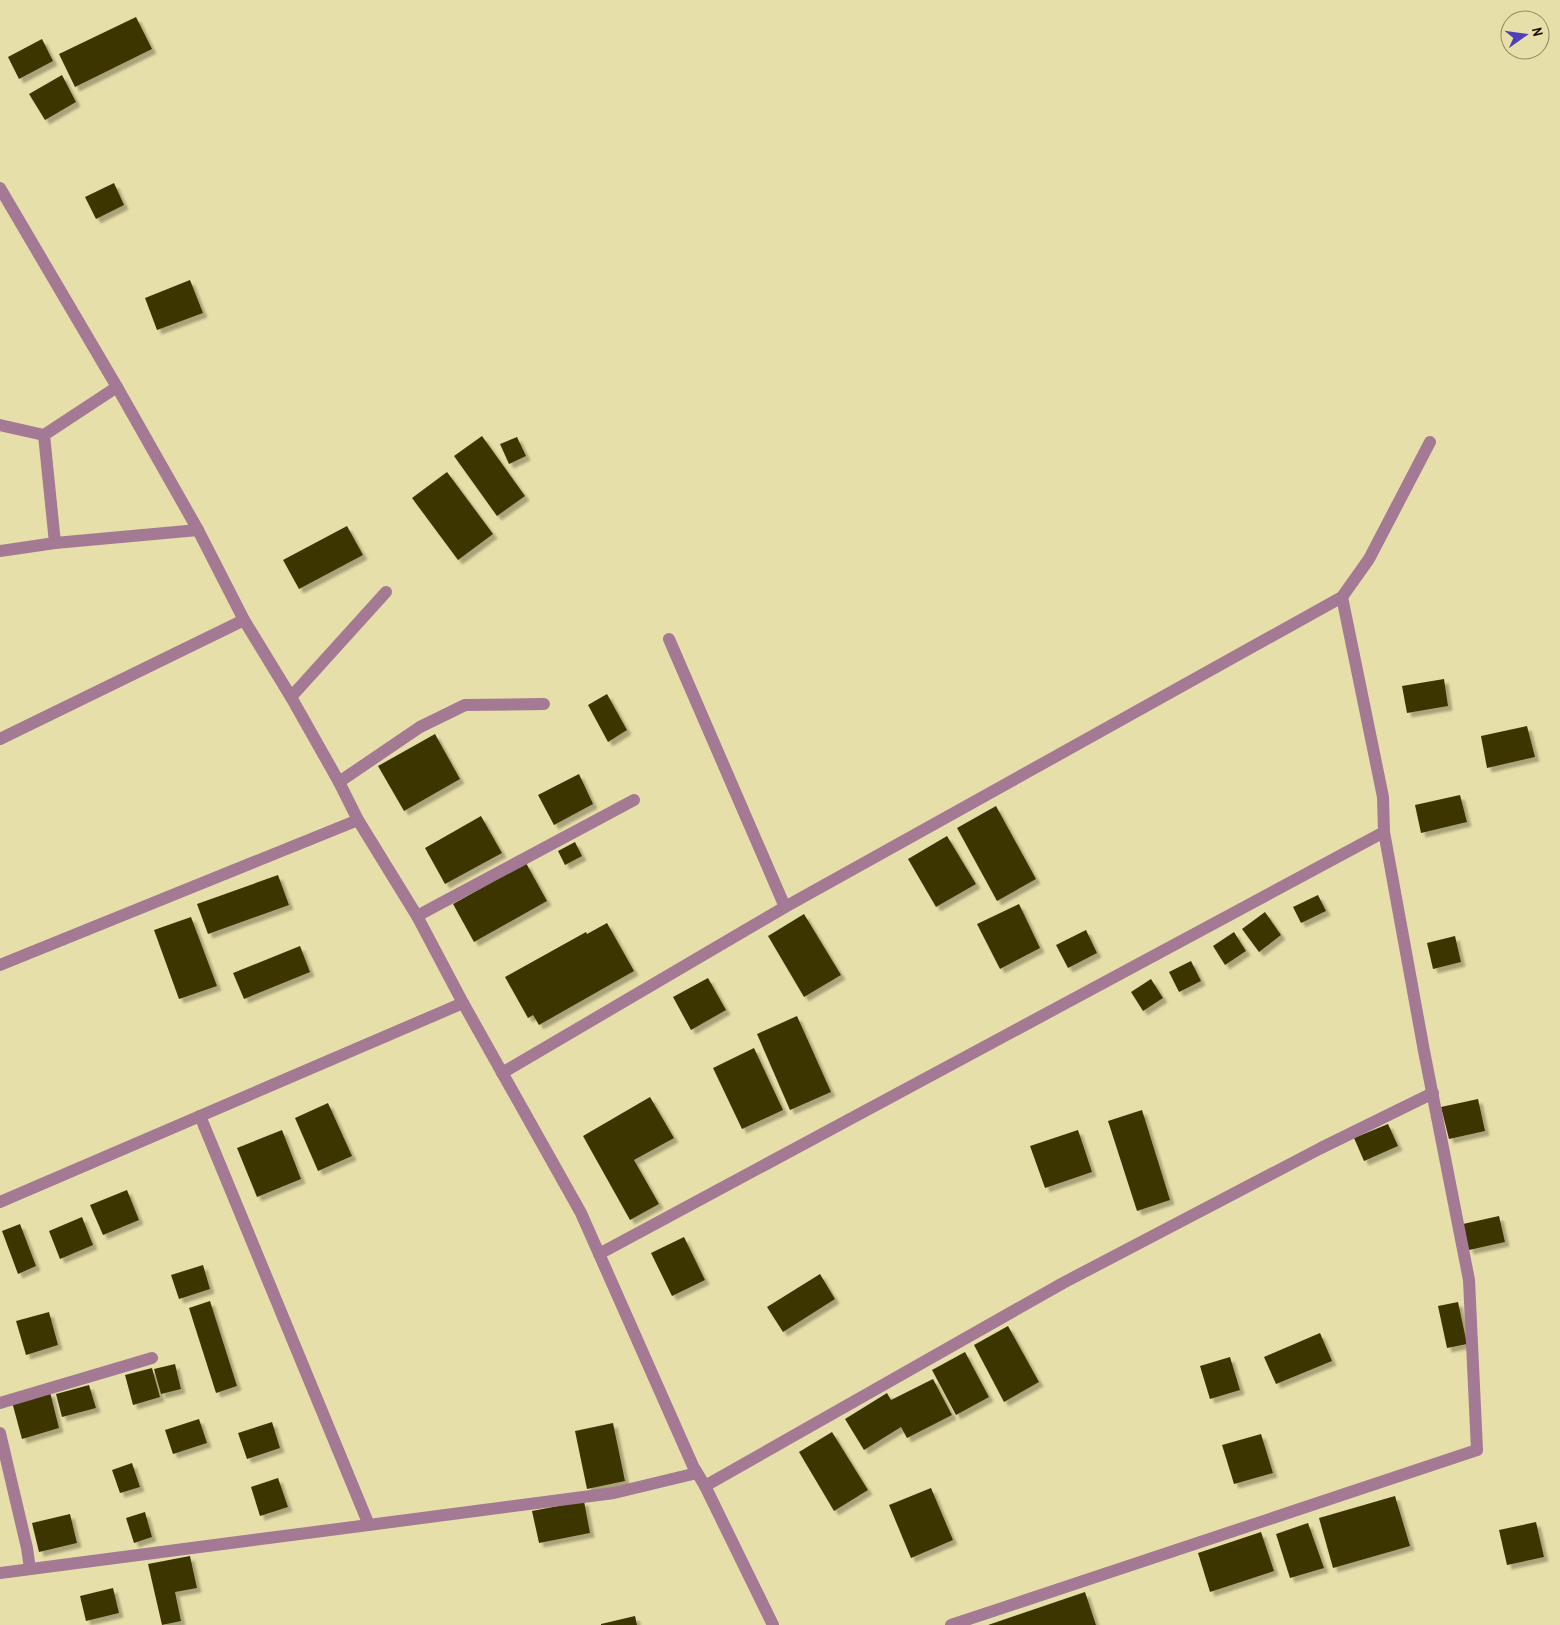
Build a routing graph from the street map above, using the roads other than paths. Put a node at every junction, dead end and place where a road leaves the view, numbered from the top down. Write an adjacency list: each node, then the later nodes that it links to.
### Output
1 (0, 188): 2 (street)
2 (117, 387): 4 (street); 6 (street)
3 (0, 425): 4 (street)
4 (44, 435): 7 (street)
5 (1430, 442): 10 (street)
6 (198, 530): 7 (street); 11 (street)
7 (55, 543): 8 (street)
8 (0, 551)
9 (386, 592): 13 (street)
10 (1342, 597): 19 (street); 20 (street)
11 (244, 620): 13 (street); 15 (street)
12 (669, 639): 20 (street)
13 (291, 697): 16 (street)
14 (544, 704): 16 (street)
15 (0, 739)
16 (339, 782): 18 (street)
17 (634, 800): 21 (street)
18 (358, 820): 21 (street); 22 (street)
19 (1384, 832): 25 (street); 28 (street)
20 (786, 907): 24 (street)
21 (417, 916): 23 (street)
22 (0, 966)
23 (463, 1003): 24 (street); 26 (street)
24 (502, 1072): 28 (street)
25 (1432, 1093): 33 (street); 38 (street)
26 (200, 1116): 27 (street); 34 (street)
27 (0, 1202)
28 (599, 1254): 32 (street)
29 (152, 1358): 30 (street)
30 (0, 1403)
31 (0, 1433): 35 (street)
32 (697, 1473): 33 (street); 34 (street)
33 (705, 1486): 37 (street)
34 (369, 1525): 35 (street)
35 (30, 1569): 36 (street)
36 (0, 1573)
37 (773, 1625)
38 (951, 1625)

